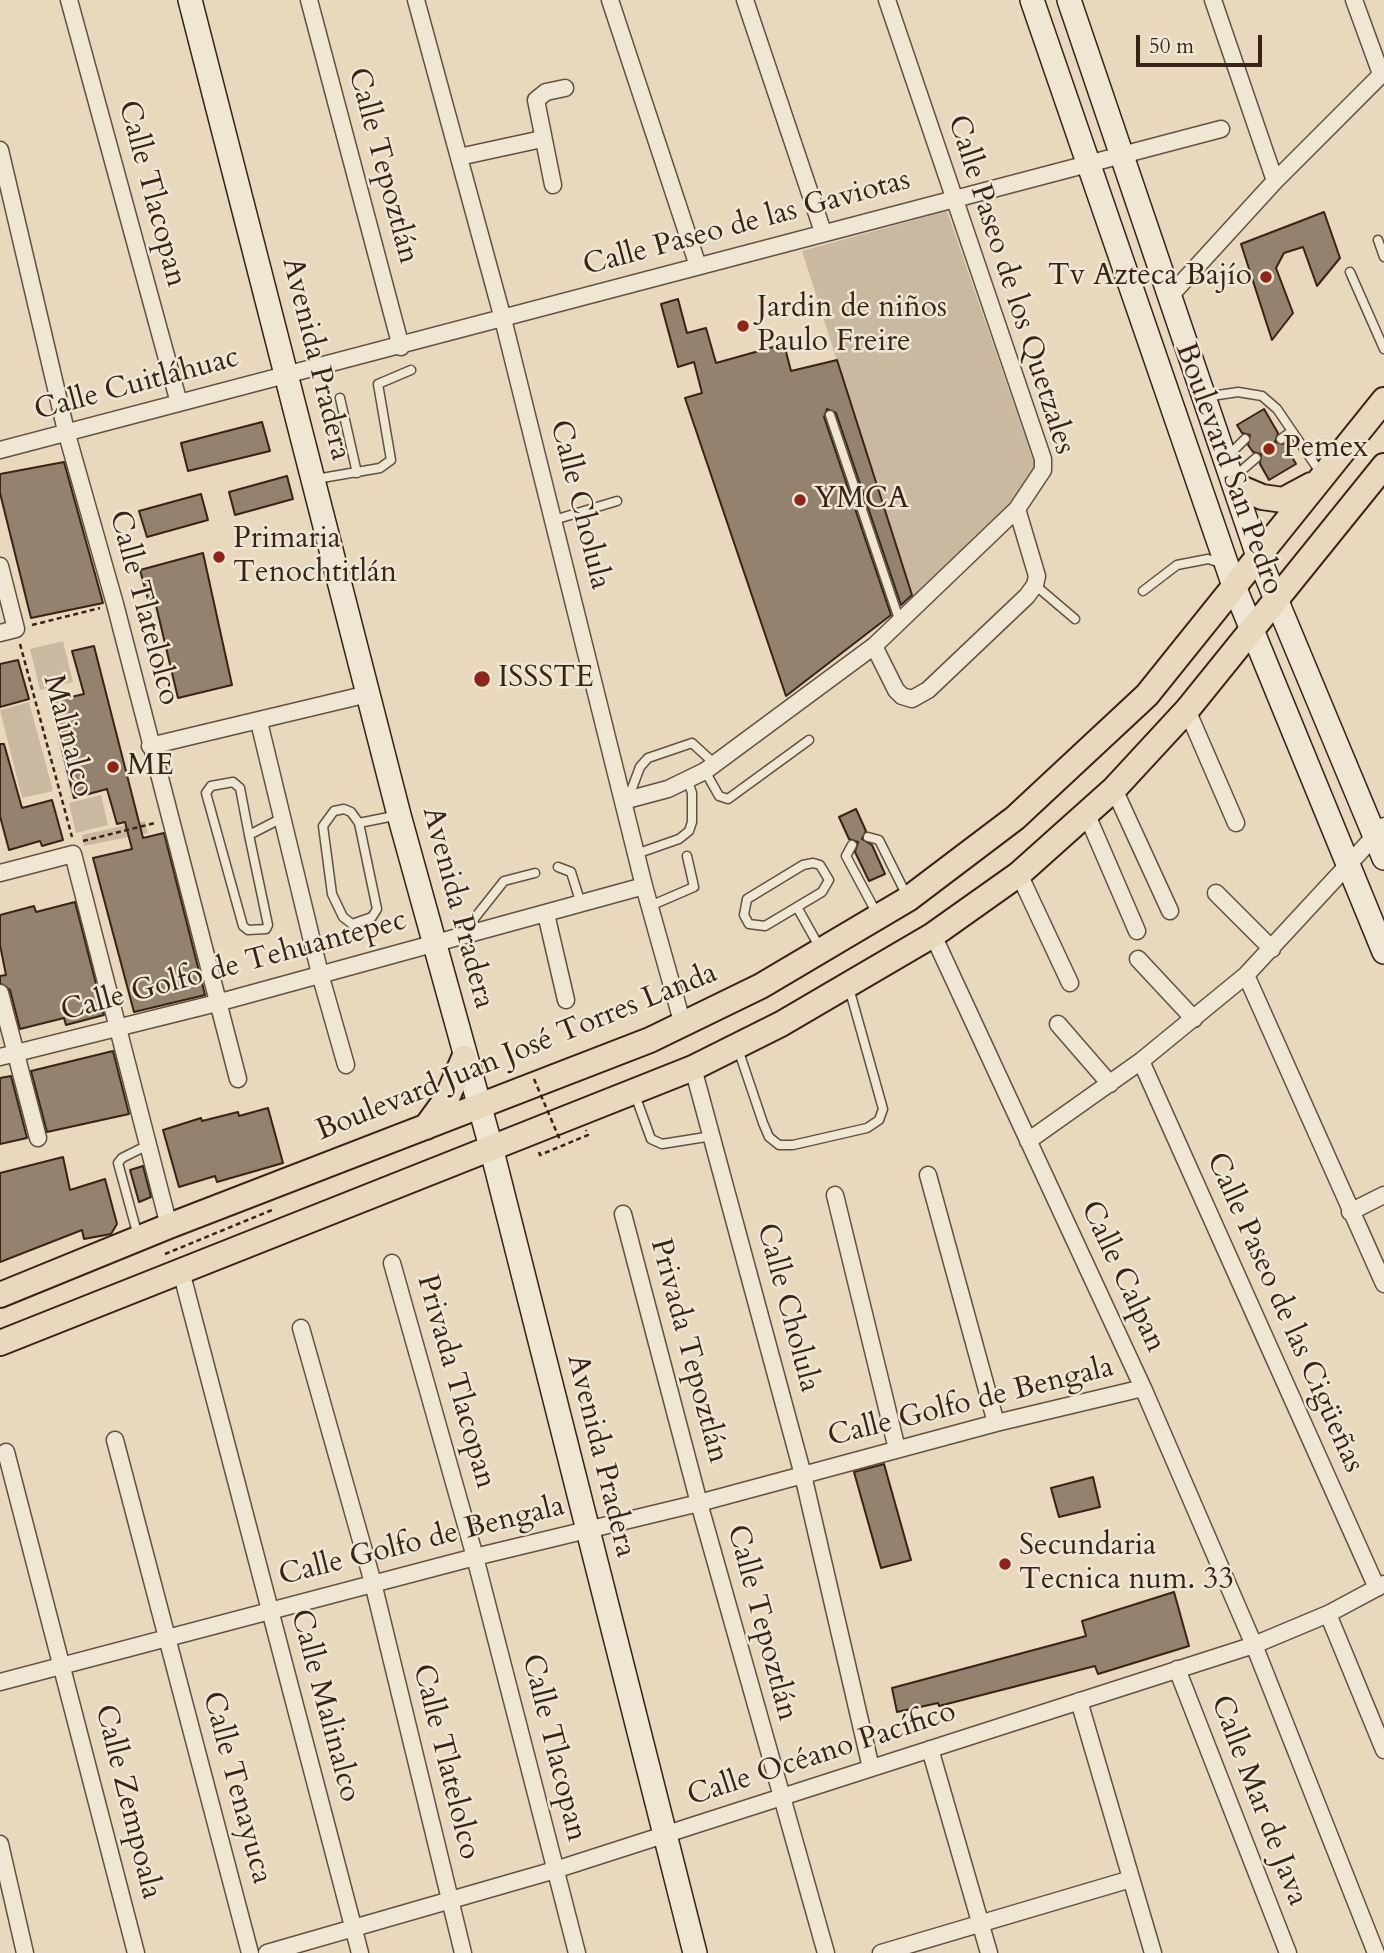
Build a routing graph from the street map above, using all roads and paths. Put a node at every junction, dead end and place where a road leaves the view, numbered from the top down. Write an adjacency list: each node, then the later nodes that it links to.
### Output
1 (69, 0): 38 (street, Calle Tlacopan)
2 (190, 0): 33 (street, Avenida Pradera)
3 (309, 0): 30 (street, Calle Tepoztlán)
4 (416, 0): 18 (street, Calle Cholula)
5 (610, 0): 26 (street)
6 (745, 0): 23 (street)
7 (887, 0): 22 (street, Calle Paseo de los Quetzales)
8 (1032, 0): 19 (street, Boulevard San Pedro)
9 (1069, 0): 17 (street, Boulevard San Pedro)
10 (1213, 0): 20 (street)
11 (1354, 0): 12 (street)
12 (1382, 73): 20 (street)
13 (565, 88): 15 (street)
14 (1221, 129): 17 (street, Calle Paseo de las Gaviotas)
15 (542, 139): 18 (street); 21 (street)
16 (0, 150): 42 (street, Calle Tlatelolco)
17 (1121, 157): 19 (street, Calle Paseo de las Gaviotas); 28 (street, Boulevard San Pedro)
18 (459, 158): 29 (street, Calle Cholula)
19 (1087, 164): 22 (street, Calle Paseo de las Gaviotas); 35 (street, Boulevard San Pedro)
20 (1275, 181): 28 (street)
21 (553, 185)
22 (955, 197): 23 (street, Calle Paseo de las Gaviotas); 54 (street, Calle Paseo de los Quetzales)
23 (823, 232): 26 (street, Calle Paseo de las Gaviotas)
24 (1378, 240): 25 (lane)
25 (1384, 257)
26 (698, 266): 29 (street, Calle Paseo de las Gaviotas)
27 (1350, 272): 31 (lane)
28 (1169, 297): 34 (street, Boulevard San Pedro)
29 (503, 319): 30 (street, Calle Paseo de las Gaviotas); 55 (street, Calle Cholula)
30 (401, 346): 33 (street, Calle Paseo de las Gaviotas)
31 (1384, 349)
32 (411, 370): 49 (lane)
33 (287, 375): 38 (street, Calle Cuitláhuac); 52 (street, Avenida Pradera)
34 (1203, 389): 35 (street); 39 (lane); 50 (street, Boulevard San Pedro)
35 (1167, 393): 58 (street, Boulevard San Pedro)
36 (340, 398): 49 (lane)
37 (1384, 400): 51 (main road, Boulevard Juan José Torres Landa)
38 (179, 403): 42 (street, Calle Cuitláhuac)
39 (1277, 409): 41 (lane); 43 (lane)
40 (830, 415): 64 (lane)
41 (1269, 417)
42 (66, 431): 46 (street, Calle Cuitláhuac); 62 (street, Calle Tlatelolco)
43 (1292, 431): 45 (lane); 51 (lane)
44 (1245, 439): 50 (lane)
45 (1281, 439)
46 (0, 450)
47 (1256, 458): 50 (lane)
48 (1384, 466): 61 (main road)
49 (356, 473): 52 (lane)
50 (1232, 474): 51 (main road); 56 (street, Boulevard San Pedro)
51 (1324, 477): 56 (main road, Boulevard Juan José Torres Landa)
52 (313, 480): 69 (street, Avenida Pradera)
53 (617, 501): 55 (lane)
54 (1017, 509): 59 (street); 64 (street, Calle Paseo de los Quetzales)
55 (554, 520): 77 (street, Calle Cholula)
56 (1258, 556): 58 (main road, Boulevard Juan José Torres Landa); 61 (street, Boulevard San Pedro)
57 (0, 566): 65 (street)
58 (1231, 576): 60 (lane); 66 (street, Boulevard San Pedro); 98 (main road, Boulevard Juan José Torres Landa)
59 (1035, 585): 63 (lane); 68 (street)
60 (1143, 591)
61 (1276, 603): 66 (main road); 86 (street, Boulevard San Pedro)
62 (115, 604): 65 (path); 73 (street, Calle Tlatelolco)
63 (1074, 619)
64 (900, 622): 68 (street, Calle Paseo de los Quetzales)
65 (16, 629): 67 (street); 88 (path, Malinalco)
66 (1253, 630): 70 (main road); 91 (street, Boulevard San Pedro)
67 (0, 633)
68 (874, 646): 74 (street, Calle Paseo de los Quetzales)
69 (368, 694): 71 (street); 78 (street, Avenida Pradera)
70 (1187, 710): 76 (main road); 83 (street)
71 (259, 722): 73 (street); 81 (street)
72 (809, 740): 74 (lane)
73 (150, 746): 80 (street, Calle Tlatelolco)
74 (710, 768): 75 (street, Calle Paseo de los Quetzales); 77 (lane)
75 (688, 780): 77 (street, Calle Paseo de los Quetzales); 89 (lane)
76 (1114, 789): 79 (main road); 102 (street)
77 (626, 800): 89 (street, Calle Cholula)
78 (399, 815): 82 (lane); 108 (street, Avenida Pradera)
79 (1087, 815): 95 (main road); 105 (street)
80 (171, 818): 88 (path); 119 (street, Calle Tlatelolco)
81 (282, 818): 84 (lane); 113 (street)
82 (359, 823): 82 (lane)
83 (1236, 823)
84 (249, 835): 84 (lane)
85 (868, 837): 98 (lane)
86 (1381, 841): 91 (street)
87 (852, 845): 104 (lane)
88 (73, 849): 93 (street); 123 (street)
89 (636, 854): 96 (street, Calle Cholula)
90 (687, 856): 100 (lane)
91 (1347, 866): 109 (street); 111 (street, Boulevard San Pedro)
92 (558, 867): 99 (lane)
93 (0, 873)
94 (535, 873): 107 (lane)
95 (1019, 874): 106 (main road); 115 (street)
96 (644, 886): 99 (street, Calle Golfo de Tehuantepec); 100 (street, Calle Cholula)
97 (1216, 893): 109 (street)
98 (908, 899): 104 (main road, Boulevard Juan José Torres Landa)
99 (581, 904): 103 (street, Calle Golfo de Tehuantepec)
100 (650, 906): 122 (street, Calle Cholula)
101 (797, 907): 101 (lane); 110 (lane)
102 (1170, 911)
103 (546, 914): 107 (street, Calle Golfo de Tehuantepec); 118 (street)
104 (879, 917): 110 (main road, Boulevard Juan José Torres Landa)
105 (1137, 931)
106 (933, 935): 116 (main road); 142 (street, Calle Calpan)
107 (460, 936): 108 (street, Calle Golfo de Tehuantepec)
108 (433, 944): 113 (street, Calle Golfo de Tehuantepec); 126 (street, Avenida Pradera)
109 (1272, 949): 114 (street)
110 (821, 951): 122 (main road, Boulevard Juan José Torres Landa)
111 (1384, 952)
112 (1138, 959): 120 (street)
113 (320, 974): 119 (street, Calle Golfo de Tehuantepec); 128 (street)
114 (1245, 975): 120 (street); 150 (street)
115 (1070, 983)
116 (849, 986): 124 (main road); 124 (lane)
117 (0, 993): 125 (street)
118 (566, 1000)
119 (217, 1003): 123 (street, Calle Golfo de Tehuantepec); 130 (street, Calle Tlatelolco)
120 (1194, 1019): 127 (street)
121 (1058, 1024): 132 (street)
122 (683, 1025): 136 (main road, Boulevard Juan José Torres Landa)
123 (119, 1027): 125 (street, Calle Golfo de Tehuantepec); 143 (street)
124 (737, 1046): 129 (main road)
125 (8, 1056): 140 (street)
126 (464, 1058): 136 (street, Avenida Pradera); 137 (main road)
127 (1141, 1061): 132 (street); 170 (street, Calle Paseo de las Cigüeñas)
128 (346, 1065)
129 (693, 1068): 133 (main road); 139 (street, Calle Cholula)
130 (238, 1079)
131 (534, 1079): 141 (path, bridge)
132 (1110, 1084): 142 (street)
133 (634, 1092): 139 (lane); 144 (main road)
134 (546, 1099): 135 (path)
135 (534, 1104)
136 (478, 1106): 137 (main road, Boulevard Juan José Torres Landa); 144 (street, Avenida Pradera)
137 (426, 1127): 152 (main road, Boulevard Juan José Torres Landa)
138 (588, 1135): 145 (path)
139 (712, 1136): 165 (street, Calle Cholula)
140 (38, 1138)
141 (560, 1140)
142 (1028, 1141): 160 (street, Calle Calpan)
143 (148, 1145): 152 (street); 153 (lane)
144 (491, 1147): 154 (main road); 167 (street, Avenida Pradera)
145 (540, 1155)
146 (928, 1175): 161 (street)
147 (835, 1195): 163 (street)
148 (1384, 1195): 150 (street)
149 (279, 1207): 154 (path)
150 (1350, 1212): 156 (street)
151 (623, 1214): 166 (street, Privada Tepoztlán)
152 (169, 1226): 153 (main road, Boulevard Juan José Torres Landa)
153 (139, 1239): 157 (main road, Boulevard Juan José Torres Landa)
154 (173, 1262): 159 (main road); 171 (street, Calle Malinalco)
155 (392, 1263): 168 (street, Privada Tlacopan)
156 (1384, 1284)
157 (0, 1296)
158 (301, 1328): 169 (street, Calle Tlatelolco)
159 (0, 1343)
160 (1143, 1388): 161 (street, Calle Golfo de Bengala); 174 (street, Calle Calpan)
161 (996, 1423): 163 (street, Calle Golfo de Bengala)
162 (115, 1440): 173 (street, Calle Tenayuca)
163 (897, 1449): 165 (street, Calle Golfo de Bengala)
164 (6, 1452): 175 (street, Calle Zempoala)
165 (803, 1475): 166 (street, Calle Golfo de Bengala); 181 (street, Calle Cholula)
166 (699, 1503): 167 (street, Calle Golfo de Bengala); 182 (street, Calle Tepoztlán)
167 (586, 1530): 168 (street, Calle Golfo de Bengala); 183 (street, Avenida Pradera)
168 (475, 1557): 169 (street, Calle Golfo de Bengala); 185 (street, Calle Tlacopan)
169 (373, 1583): 171 (street, Calle Golfo de Bengala); 187 (street, Calle Tlatelolco)
170 (1380, 1586): 172 (street, Calle Océano Pacífico)
171 (269, 1610): 173 (street, Calle Golfo de Bengala); 189 (street, Calle Malinalco)
172 (1328, 1614): 174 (street, Calle Océano Pacífico); 180 (street)
173 (167, 1637): 175 (street, Calle Golfo de Bengala); 192 (street, Calle Tenayuca)
174 (1254, 1645): 176 (street, Calle Océano Pacífico); 203 (street, Calle Calpan)
175 (63, 1664): 177 (street, Calle Golfo de Bengala); 191 (street, Calle Zempoala)
176 (1177, 1669): 178 (street, Calle Océano Pacífico); 202 (street, Calle Mar de Java)
177 (0, 1682)
178 (1079, 1701): 179 (street, Calle Océano Pacífico); 186 (street)
179 (930, 1749): 181 (street, Calle Océano Pacífico); 188 (street)
180 (1384, 1750)
181 (871, 1768): 182 (street, Calle Océano Pacífico)
182 (781, 1799): 183 (street, Calle Océano Pacífico); 198 (street, Calle Tepoztlán)
183 (667, 1834): 185 (street, Calle Océano Pacífico); 197 (street, Avenida Pradera)
184 (0, 1844): 190 (street)
185 (555, 1870): 187 (street, Calle Océano Pacífico); 196 (street, Calle Tlacopan)
186 (1130, 1878): 188 (street); 201 (street)
187 (449, 1901): 189 (street, Calle Océano Pacífico); 195 (street, Calle Tlatelolco)
188 (980, 1924): 199 (street); 200 (street)
189 (354, 1927): 193 (street, Calle Océano Pacífico); 194 (street, Calle Malinalco)
190 (25, 1953)
191 (136, 1953)
192 (250, 1953)
193 (267, 1953)
194 (360, 1953)
195 (463, 1953)
196 (577, 1953)
197 (695, 1953)
198 (826, 1953)
199 (881, 1953)
200 (989, 1953)
201 (1153, 1953)
202 (1288, 1953)
203 (1376, 1953)

